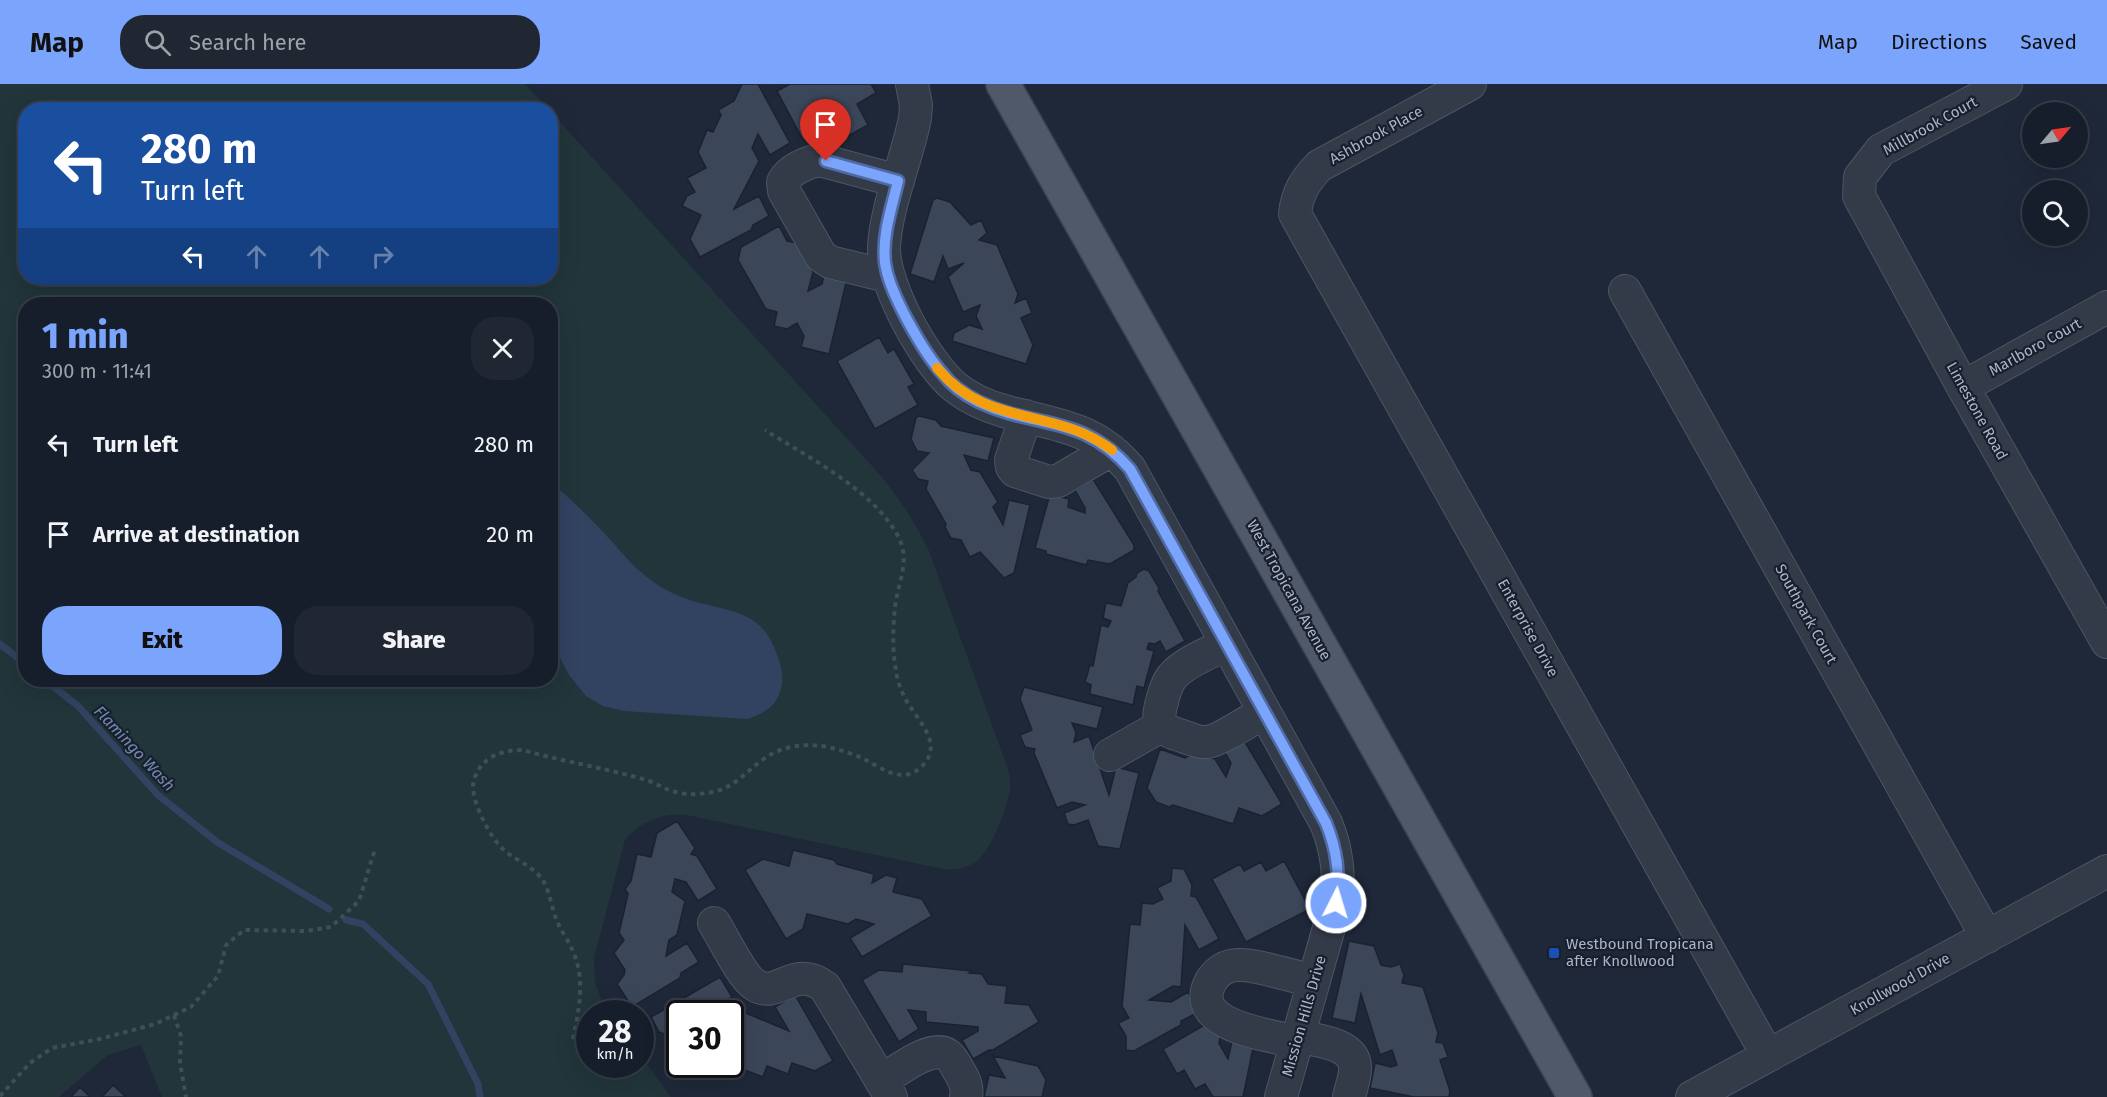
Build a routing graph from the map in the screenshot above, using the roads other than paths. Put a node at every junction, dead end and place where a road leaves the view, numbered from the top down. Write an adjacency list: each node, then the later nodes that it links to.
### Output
1 (912, 84): 6 (street, Mission Hills Drive)
2 (1003, 84): 30 (main road, West Tropicana Avenue)
3 (1462, 86): 7 (street, Ashbrook Place)
4 (1997, 86): 5 (street, Millbrook Court)
5 (1860, 177): 11 (street, Limestone Road)
6 (898, 181): 8 (street, Mission Hills Drive); 8 (street)
7 (1296, 199): 25 (street, Enterprise Drive)
8 (887, 276): 12 (street, Mission Hills Drive)
9 (1624, 291): 22 (street, Southpark Court)
10 (2107, 307): 11 (street, Marlboro Court)
11 (1963, 387): 14 (street, Limestone Road)
12 (1026, 416): 13 (street, Mission Hills Drive); 13 (street)
13 (1111, 450): 16 (street, Mission Hills Drive)
14 (2097, 599): 15 (street, Limestone Road)
15 (2107, 642)
16 (1227, 644): 17 (street, Mission Hills Drive); 18 (street)
17 (1264, 712): 18 (street); 23 (street, Mission Hills Drive)
18 (1161, 726): 19 (street)
19 (1110, 755)
20 (2107, 871): 22 (street, Knollwood Drive)
21 (714, 923): 26 (street)
22 (1987, 937): 25 (street, Knollwood Drive)
23 (1314, 981): 24 (street, Mission Hills Drive); 24 (street)
24 (1297, 1039): 28 (street, Mission Hills Drive); 29 (street)
25 (1768, 1056): 31 (street, Knollwood Drive)
26 (886, 1089): 27 (street)
27 (966, 1097)
28 (1281, 1097)
29 (1349, 1097)
30 (1575, 1097)
31 (1692, 1097)

